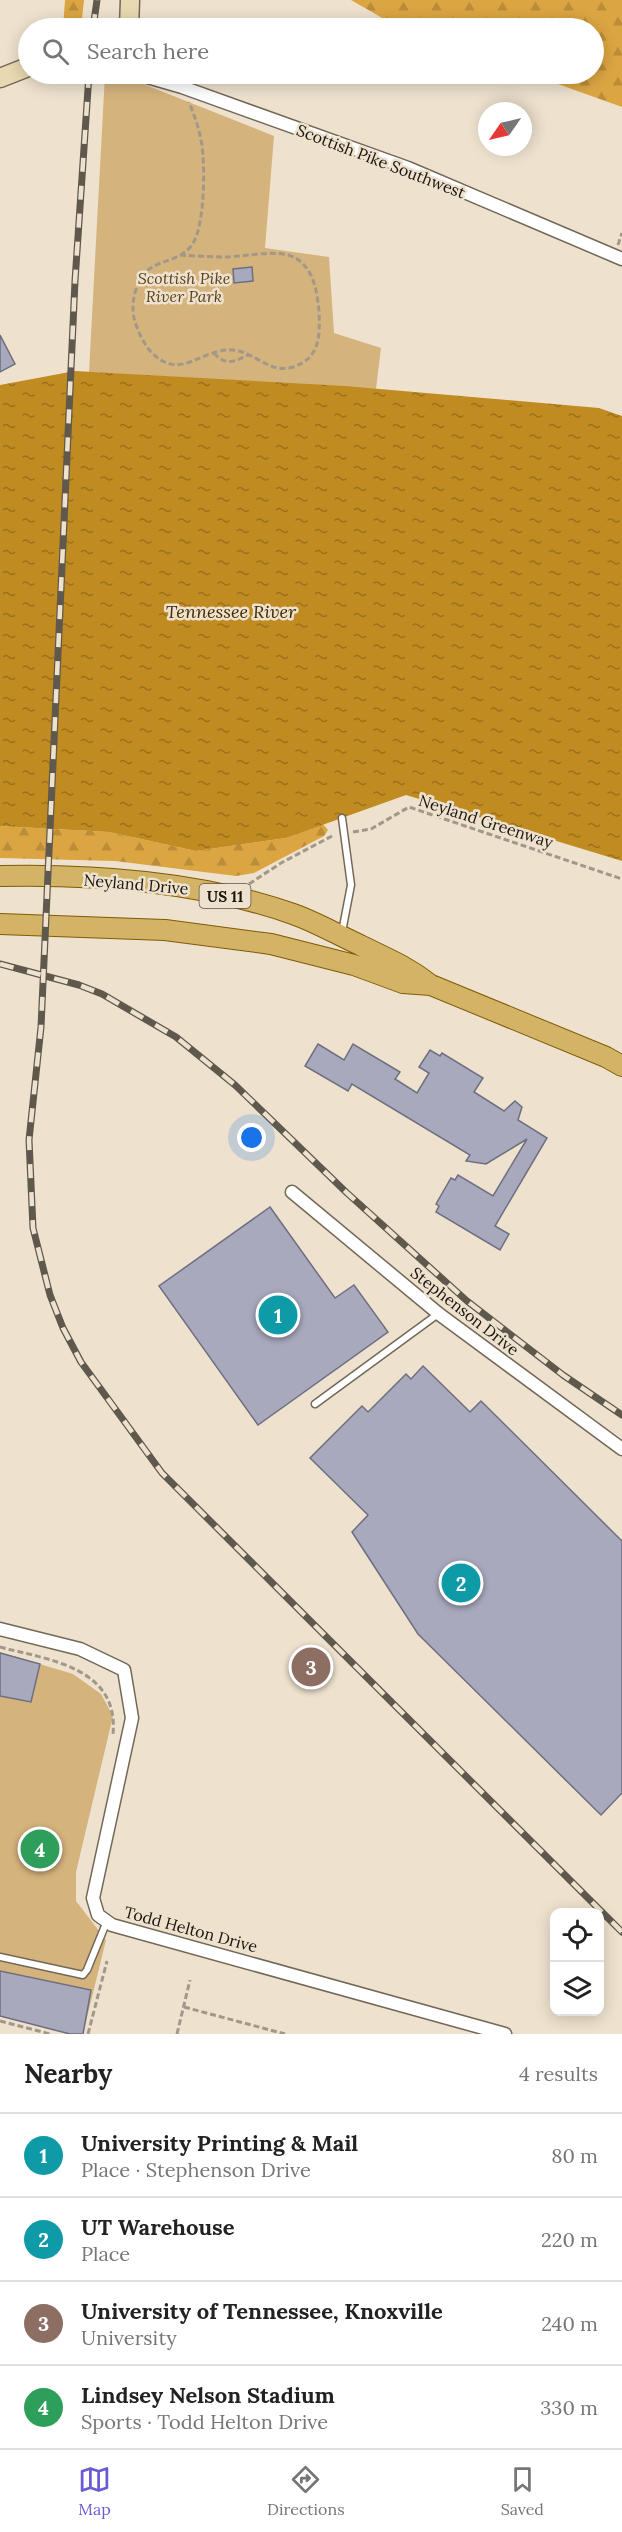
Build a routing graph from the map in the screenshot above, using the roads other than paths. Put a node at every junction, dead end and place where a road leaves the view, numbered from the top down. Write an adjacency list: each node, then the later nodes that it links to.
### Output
1 (130, 0): 2 (street)
2 (129, 18)
3 (18, 71): 4 (street)
4 (0, 78)
5 (172, 84): 6 (street, Scottish Pike Southwest)
6 (622, 259)
7 (342, 818): 10 (lane)
8 (0, 876): 10 (main road, Neyland Drive / US 11)
9 (0, 924): 11 (main road, Neyland Drive / US 11)
10 (341, 936): 11 (main road, Neyland Drive / US 11)
11 (431, 985): 12 (main road, Neyland Drive / US 11)
12 (622, 1066)
13 (292, 1192): 14 (street, Stephenson Drive)
14 (439, 1314): 15 (lane); 16 (street, Stephenson Drive)
15 (315, 1404)
16 (622, 1449)
17 (0, 1629): 18 (street, Todd Helton Drive)
18 (107, 1921): 19 (lane); 20 (street, Todd Helton Drive)
19 (0, 1957)
20 (506, 2034)

